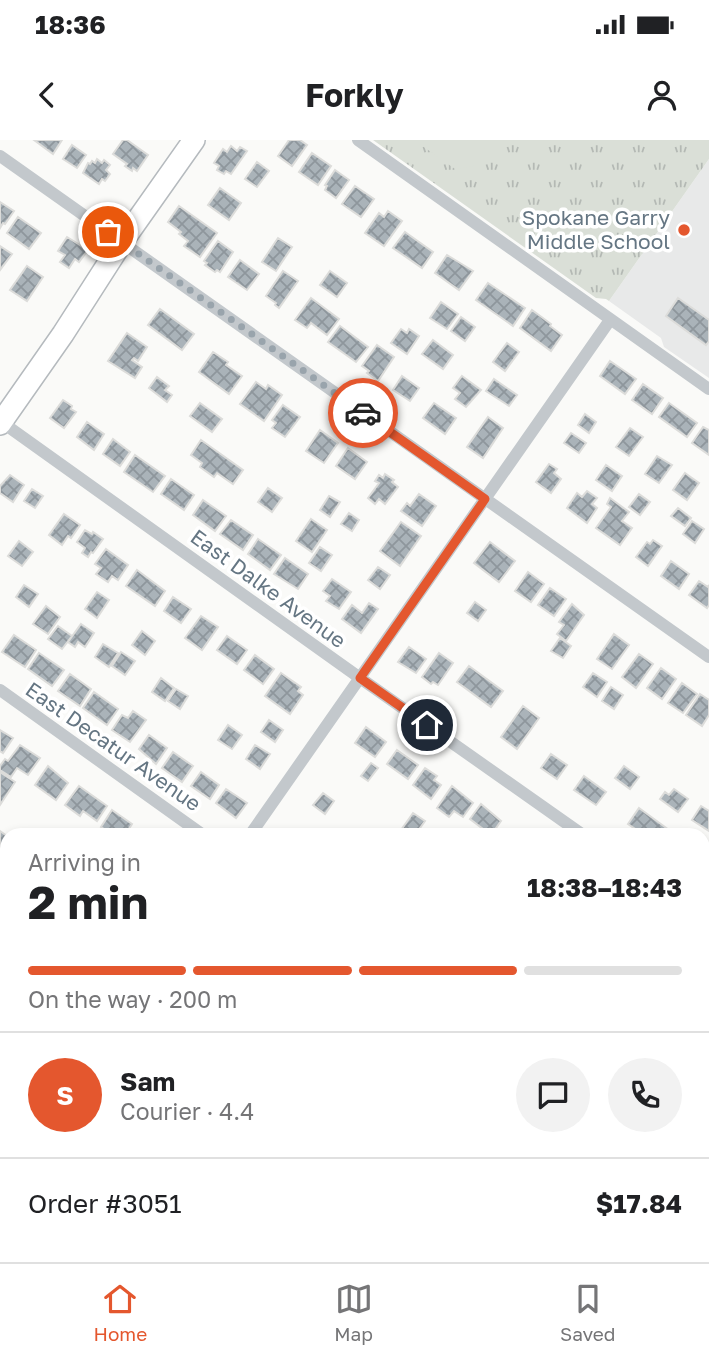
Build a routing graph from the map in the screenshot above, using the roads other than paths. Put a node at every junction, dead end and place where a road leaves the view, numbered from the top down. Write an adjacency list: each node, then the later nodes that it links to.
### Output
1 (194, 140): 4 (main road)
2 (358, 140): 5 (street)
3 (0, 156): 4 (street)
4 (122, 242): 7 (main road); 8 (street)
5 (610, 320): 6 (street); 8 (street)
6 (709, 389)
7 (0, 423): 10 (street, East Dalke Avenue)
8 (485, 499): 9 (street); 10 (street)
9 (709, 657)
10 (360, 678): 13 (street); 14 (street, East Dalke Avenue)
11 (0, 690): 12 (street, East Decatur Avenue)
12 (193, 828)
13 (255, 828)
14 (573, 828)

